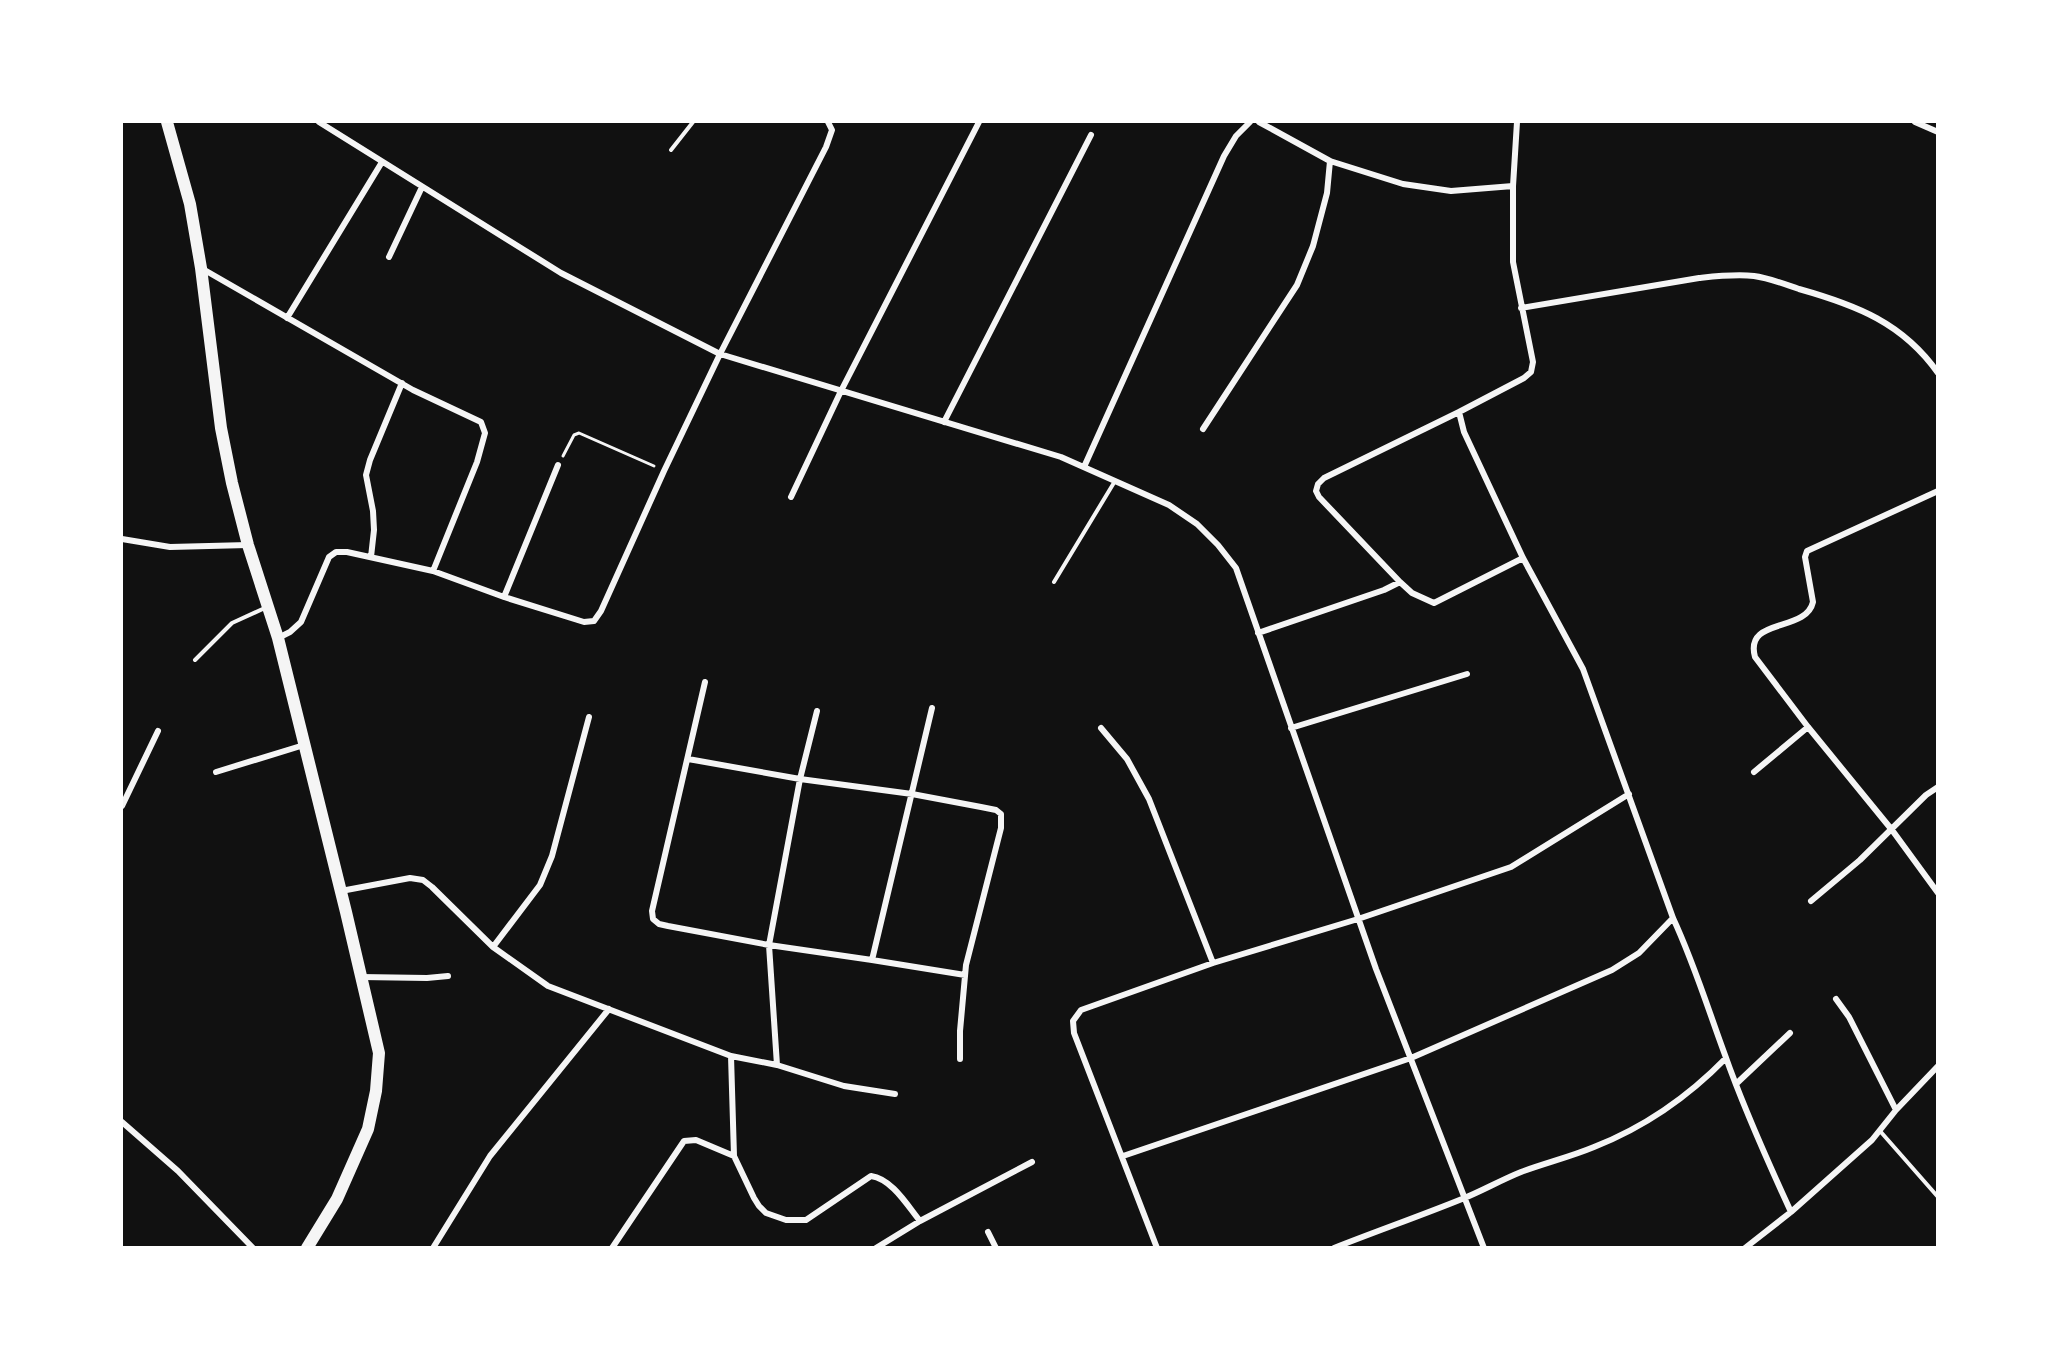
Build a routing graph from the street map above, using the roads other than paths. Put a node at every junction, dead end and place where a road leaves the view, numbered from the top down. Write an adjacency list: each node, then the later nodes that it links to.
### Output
1 (167, 122): 18 (main road)
2 (319, 122): 14 (street)
3 (693, 122): 12 (lane)
4 (828, 122): 21 (street)
5 (979, 122): 24 (street)
6 (1250, 122): 29 (street)
7 (1259, 122): 13 (street)
8 (1517, 122): 15 (street)
9 (1915, 122): 10 (street)
10 (1938, 132)
11 (1091, 135): 26 (street)
12 (671, 150)
13 (1330, 161): 15 (street); 27 (street)
14 (382, 162): 16 (street); 20 (street)
15 (1513, 186): 19 (street)
16 (422, 187): 17 (street); 21 (street)
17 (389, 257)
18 (201, 268): 20 (street); 34 (main road)
19 (1521, 308): 22 (street); 25 (street)
20 (287, 318): 23 (street)
21 (720, 354): 24 (street); 40 (street)
22 (1938, 373)
23 (402, 383): 35 (street); 37 (street)
24 (841, 391): 26 (street); 32 (street)
25 (1459, 412): 36 (street); 39 (street)
26 (944, 422): 29 (street)
27 (1203, 429)
28 (558, 465): 40 (street)
29 (1084, 467): 30 (street)
30 (1115, 481): 38 (lane); 42 (street)
31 (1938, 491): 50 (street)
32 (791, 497)
33 (122, 539): 34 (street)
34 (248, 545): 41 (main road)
35 (371, 557): 37 (street); 43 (street)
36 (1523, 558): 39 (street); 61 (street)
37 (433, 571): 40 (street)
38 (1054, 582)
39 (1400, 582): 42 (street)
40 (504, 597)
41 (268, 607): 43 (main road); 44 (lane)
42 (1258, 633): 52 (street)
43 (278, 638): 54 (main road)
44 (195, 660)
45 (1467, 674): 52 (street)
46 (705, 682): 55 (street)
47 (932, 708): 60 (street)
48 (817, 711): 58 (street)
49 (590, 717): 70 (street)
50 (1808, 727): 57 (street); 63 (street)
51 (1101, 728): 72 (street)
52 (1291, 728): 68 (street)
53 (158, 731): 62 (street)
54 (304, 745): 56 (street); 64 (main road)
55 (688, 759): 58 (street); 69 (street)
56 (216, 772)
57 (1754, 772)
58 (800, 779): 60 (street); 69 (street)
59 (1938, 787): 63 (street)
60 (912, 794): 71 (street); 73 (street)
61 (1629, 794): 67 (street); 68 (street)
62 (122, 806)
63 (1893, 830): 65 (street); 66 (street)
64 (340, 891): 70 (street); 75 (main road)
65 (1938, 893)
66 (1811, 901)
67 (1673, 918): 80 (street); 81 (street)
68 (1358, 919): 72 (street); 80 (street)
69 (769, 945): 71 (street); 83 (street)
70 (493, 947): 77 (street)
71 (872, 960): 73 (street)
72 (1213, 963): 91 (street)
73 (965, 975): 82 (street)
74 (448, 976): 75 (street)
75 (361, 977): 99 (main road)
76 (1836, 999): 87 (street)
77 (609, 1010): 79 (street); 100 (street)
78 (1790, 1033): 85 (street)
79 (731, 1056): 83 (street); 90 (street)
80 (1411, 1058): 91 (street); 94 (street)
81 (1726, 1058): 85 (street); 94 (street)
82 (960, 1059)
83 (777, 1065): 86 (street)
84 (1938, 1066): 87 (street)
85 (1736, 1084): 95 (street)
86 (895, 1094)
87 (1896, 1110): 89 (street)
88 (122, 1122): 98 (street)
89 (1880, 1131): 93 (lane); 95 (street)
90 (734, 1156): 96 (street); 101 (street)
91 (1123, 1156): 104 (street)
92 (1032, 1162): 96 (street)
93 (1938, 1197)
94 (1464, 1198): 105 (street); 106 (street)
95 (1791, 1212): 107 (street)
96 (920, 1221): 102 (street)
97 (988, 1232): 103 (street)
98 (253, 1248)
99 (307, 1248)
100 (433, 1248)
101 (612, 1248)
102 (876, 1248)
103 (996, 1248)
104 (1157, 1248)
105 (1334, 1248)
106 (1484, 1248)
107 (1745, 1248)

